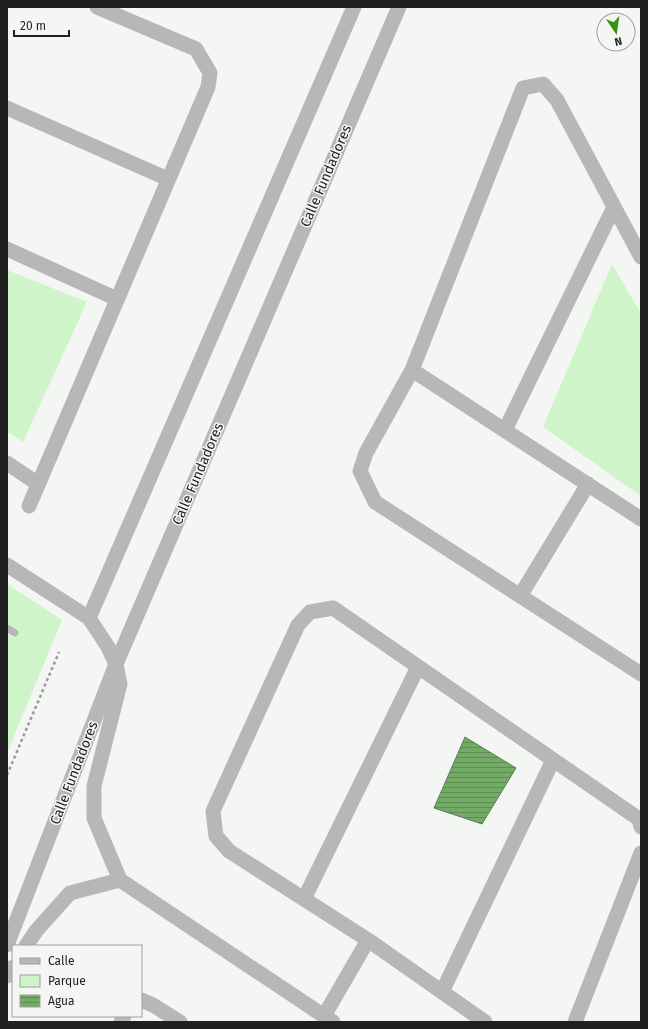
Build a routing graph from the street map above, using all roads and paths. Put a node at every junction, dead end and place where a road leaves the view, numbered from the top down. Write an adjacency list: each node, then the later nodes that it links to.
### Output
1 (97, 7): 5 (street)
2 (354, 7): 19 (street)
3 (399, 7): 23 (street, Calle Fundadores)
4 (7, 108): 5 (street)
5 (168, 179): 9 (street)
6 (614, 207): 8 (street); 10 (street); 11 (street)
7 (7, 249): 9 (street)
8 (641, 256)
9 (117, 298): 13 (street)
10 (412, 370): 11 (street); 18 (street)
11 (505, 430): 14 (street)
12 (7, 463): 13 (street)
13 (38, 484): 15 (street)
14 (588, 484): 16 (street); 18 (street)
15 (29, 506)
16 (641, 519)
17 (7, 565): 19 (street)
18 (520, 596): 25 (street)
19 (89, 618): 23 (street)
20 (7, 628): 21 (lane)
21 (15, 633)
22 (59, 652): 27 (path)
23 (116, 664): 30 (street); 33 (street, Calle Fundadores)
24 (418, 667): 26 (street); 31 (street); 31 (street)
25 (641, 674)
26 (553, 760): 28 (street); 35 (street)
27 (7, 775)
28 (641, 827)
29 (641, 852): 40 (street)
30 (120, 880): 34 (street); 37 (street)
31 (304, 899): 32 (street)
32 (368, 940): 35 (street); 37 (street)
33 (7, 945)
34 (27, 945)
35 (442, 992): 39 (street)
36 (142, 1000): 38 (street)
37 (329, 1019)
38 (180, 1022)
39 (485, 1022)
40 (575, 1022)

